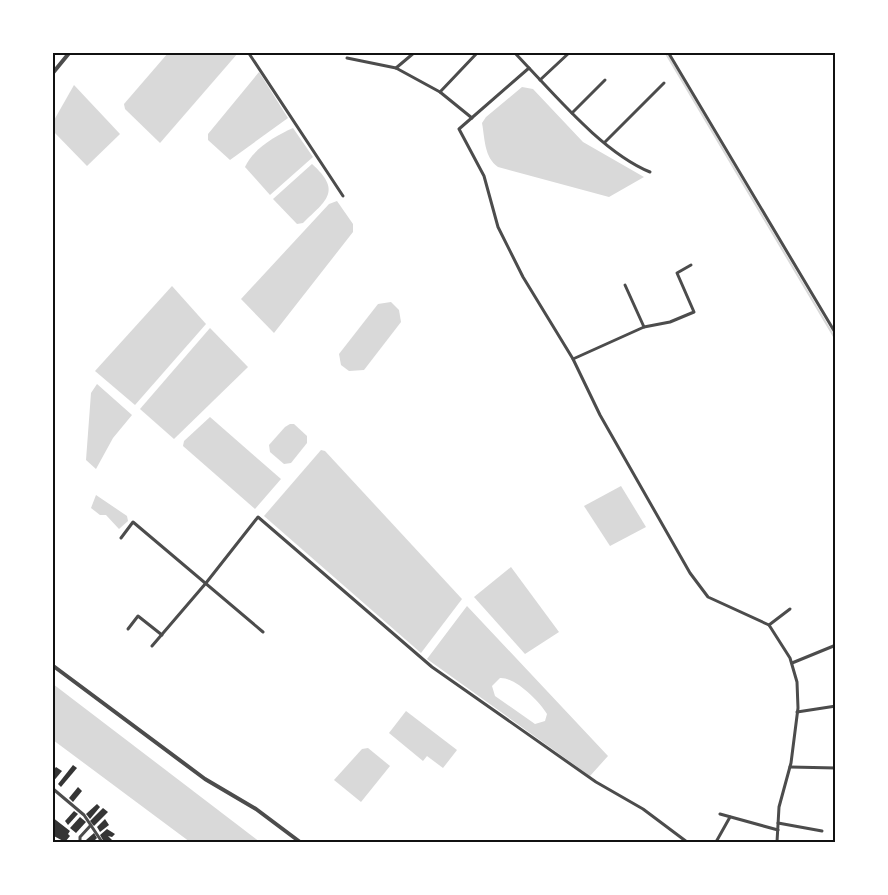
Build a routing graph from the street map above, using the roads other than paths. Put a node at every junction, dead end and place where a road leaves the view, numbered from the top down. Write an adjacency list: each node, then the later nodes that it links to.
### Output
1 (70, 52): 11 (street)
2 (248, 52): 20 (street)
3 (415, 52): 9 (street)
4 (478, 52): 15 (street)
5 (514, 52): 10 (street)
6 (570, 52): 12 (street)
7 (668, 52): 24 (street)
8 (347, 58): 9 (street)
9 (396, 68): 15 (street)
10 (529, 68): 12 (street); 17 (street)
11 (52, 74)
12 (540, 80): 16 (street)
13 (605, 80): 16 (street)
14 (664, 83): 18 (street)
15 (440, 92): 17 (street)
16 (572, 113): 18 (street)
17 (472, 118): 25 (street)
18 (605, 142): 19 (street)
19 (650, 172)
20 (343, 196)
21 (691, 265): 23 (street)
22 (625, 285): 23 (street)
23 (644, 327): 25 (street)
24 (836, 334)
25 (573, 359): 29 (street)
26 (121, 538): 27 (street)
27 (206, 583): 31 (street); 32 (street); 51 (street)
28 (790, 609): 29 (street)
29 (769, 625): 35 (street)
30 (128, 629): 32 (street)
31 (263, 632)
32 (162, 635): 34 (street)
33 (836, 645): 35 (street)
34 (152, 646)
35 (792, 663): 38 (street)
36 (52, 665): 50 (street)
37 (836, 706): 38 (street)
38 (797, 712): 39 (street)
39 (790, 767): 40 (street); 44 (street)
40 (836, 768)
41 (52, 788): 45 (street)
42 (720, 814): 43 (street)
43 (730, 817): 46 (street); 52 (street)
44 (778, 823): 46 (street); 47 (street)
45 (91, 825): 48 (street); 49 (street)
46 (778, 830): 53 (street)
47 (822, 831)
48 (80, 842)
49 (102, 842)
50 (300, 842)
51 (688, 842)
52 (716, 842)
53 (777, 842)

